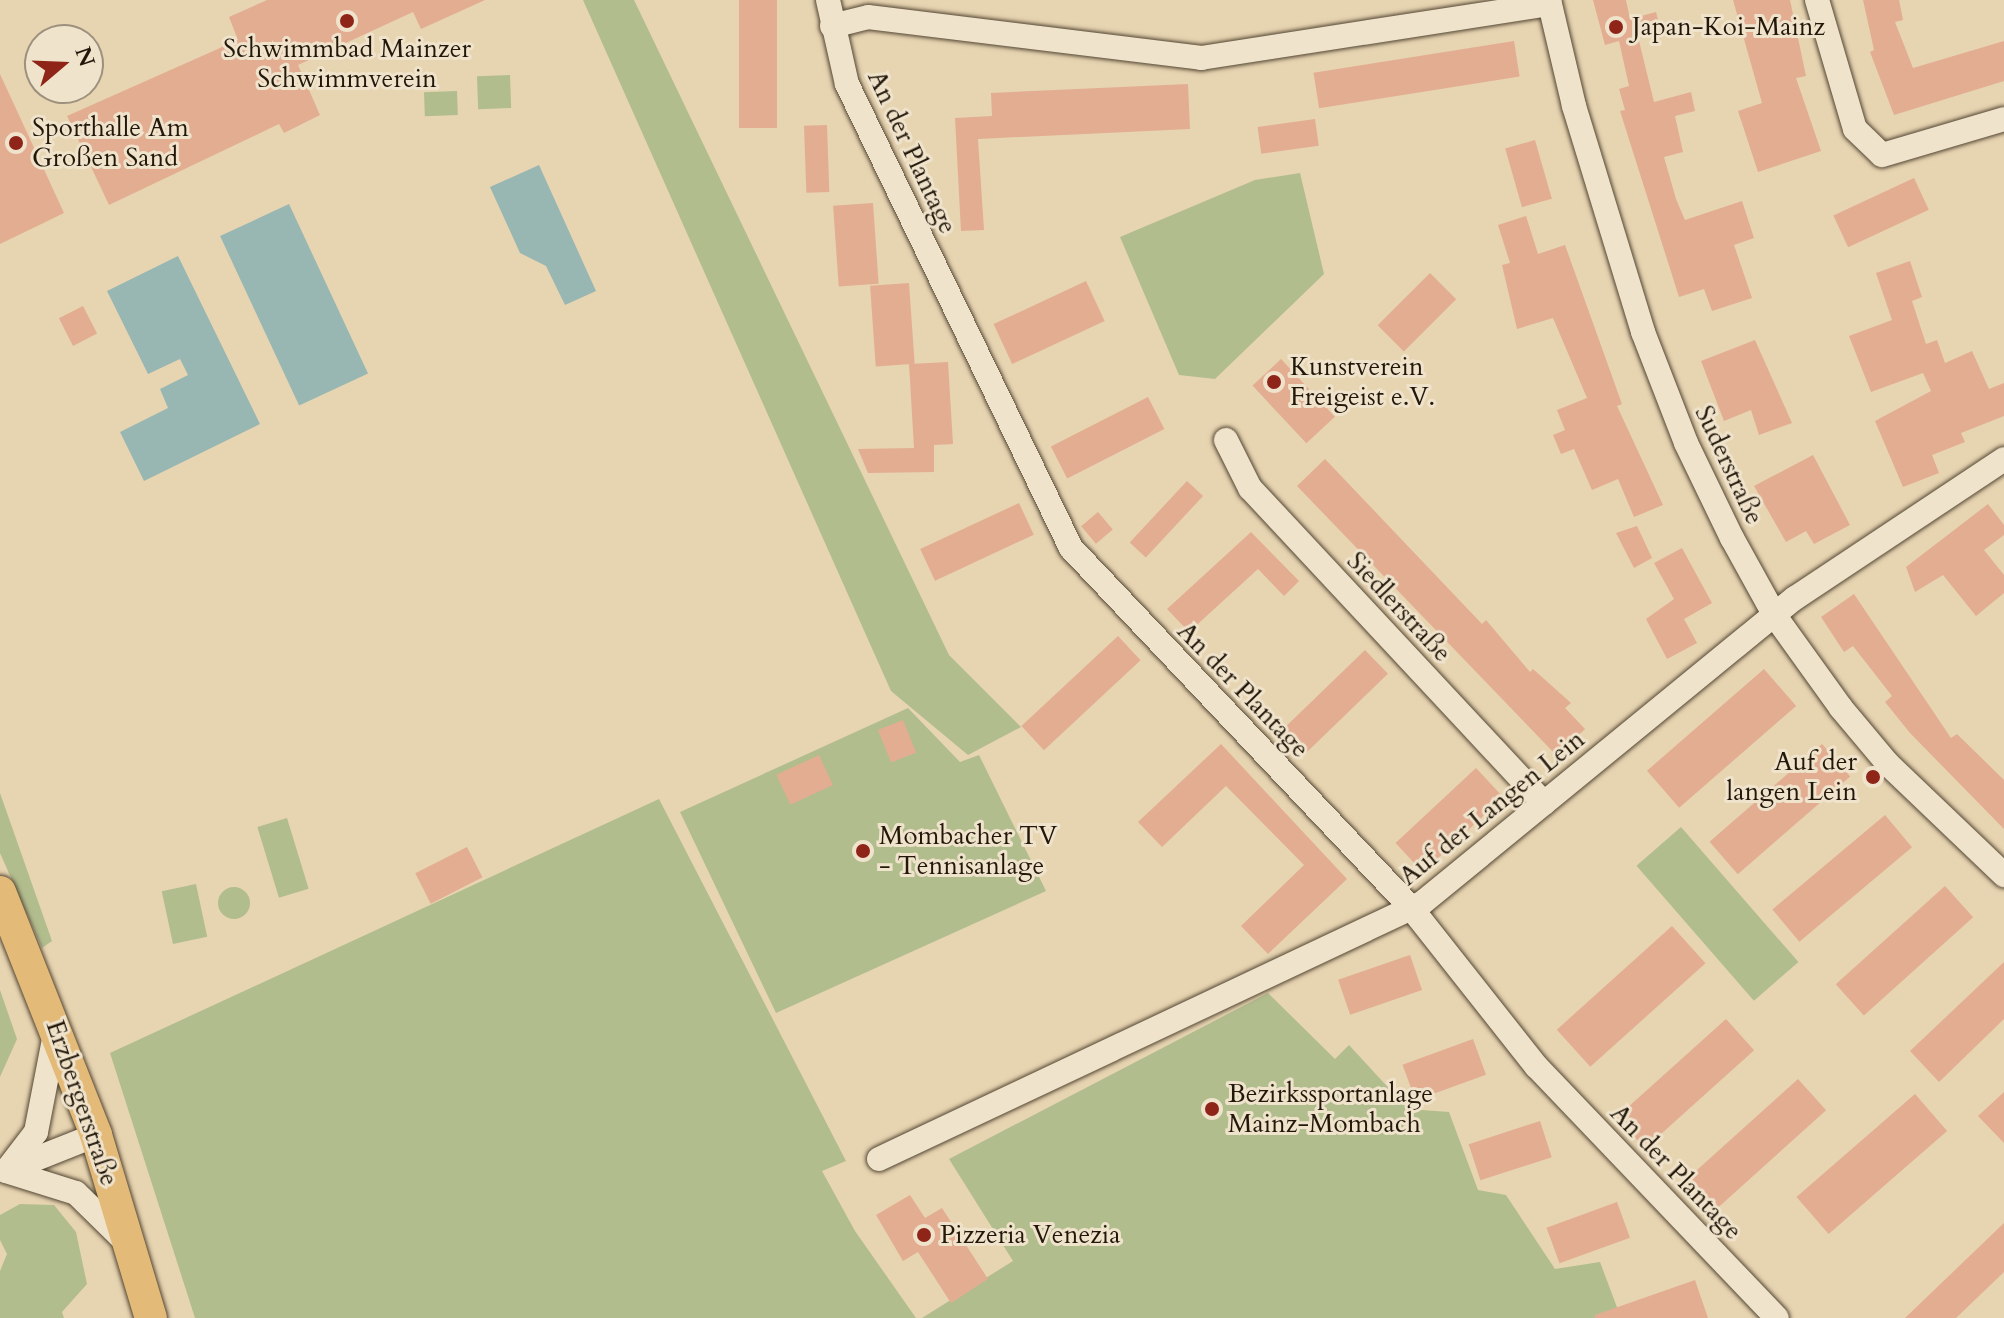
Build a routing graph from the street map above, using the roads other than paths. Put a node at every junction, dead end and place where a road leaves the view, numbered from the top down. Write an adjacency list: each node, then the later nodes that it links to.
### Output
1 (828, 0): 4 (street, An der Plantage)
2 (1817, 0): 5 (street)
3 (1549, 2): 4 (street); 8 (street, Suderstraße)
4 (832, 26): 12 (street, An der Plantage)
5 (2004, 119)
6 (1226, 440): 9 (street, Siedlerstraße)
7 (2004, 459): 8 (street, Auf der Langen Lein)
8 (1775, 616): 9 (street, Auf der Langen Lein); 10 (street, Suderstraße)
9 (1544, 803): 12 (street, Auf der Langen Lein)
10 (2004, 875)
11 (0, 892): 13 (main road, Erzbergerstraße)
12 (1412, 909): 15 (street, Auf der Langen Lein); 19 (street, An der Plantage)
13 (57, 1027): 14 (main road, Erzbergerstraße); 16 (street)
14 (96, 1135): 16 (street); 17 (main road, Erzbergerstraße)
15 (879, 1159)
16 (3, 1172): 17 (street)
17 (130, 1246): 18 (main road, Erzbergerstraße)
18 (151, 1318)
19 (1777, 1318)

